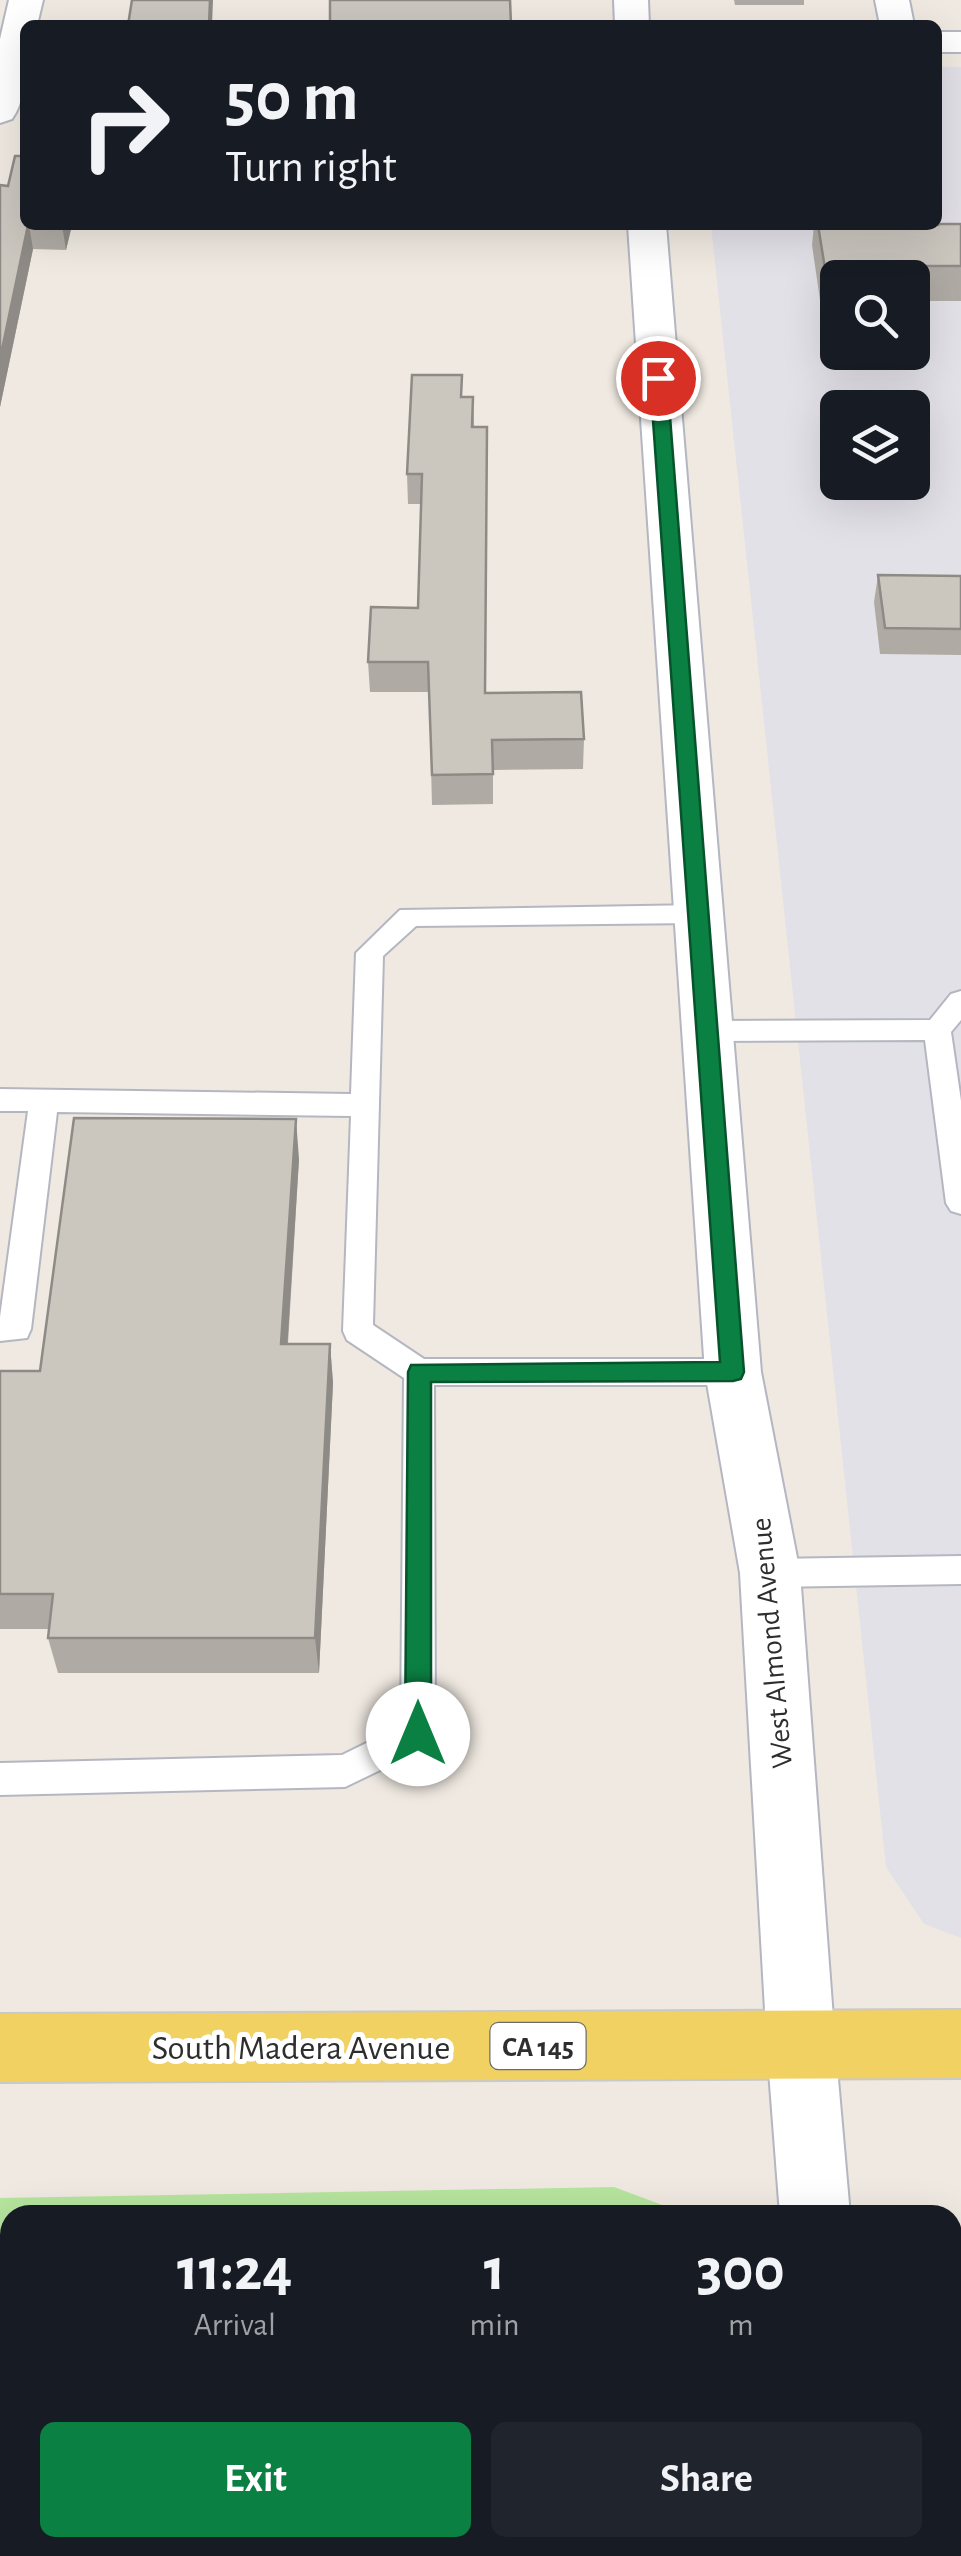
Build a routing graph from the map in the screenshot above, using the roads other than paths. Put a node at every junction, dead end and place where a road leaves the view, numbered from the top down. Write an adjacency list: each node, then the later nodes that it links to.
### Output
1 (14, 42): 2 (street)
2 (0, 112)
3 (647, 230): 4 (street, West Almond Avenue)
4 (699, 914): 7 (street, West Almond Avenue); 10 (lane)
5 (961, 1002): 6 (lane)
6 (938, 1030): 7 (lane); 11 (lane)
7 (707, 1031): 14 (street, West Almond Avenue)
8 (0, 1100): 9 (lane)
9 (44, 1101): 10 (lane); 12 (lane)
10 (366, 1104): 13 (lane)
11 (961, 1203)
12 (0, 1329)
13 (420, 1372): 14 (lane); 17 (lane)
14 (733, 1372): 16 (street, West Almond Avenue)
15 (961, 1570): 16 (lane)
16 (770, 1573): 19 (street, West Almond Avenue)
17 (0, 1779)
18 (961, 2044): 19 (main road, South Madera Avenue / CA 145)
19 (801, 2045): 20 (main road, South Madera Avenue / CA 145); 21 (street, West Almond Avenue)
20 (0, 2048)
21 (814, 2205)

